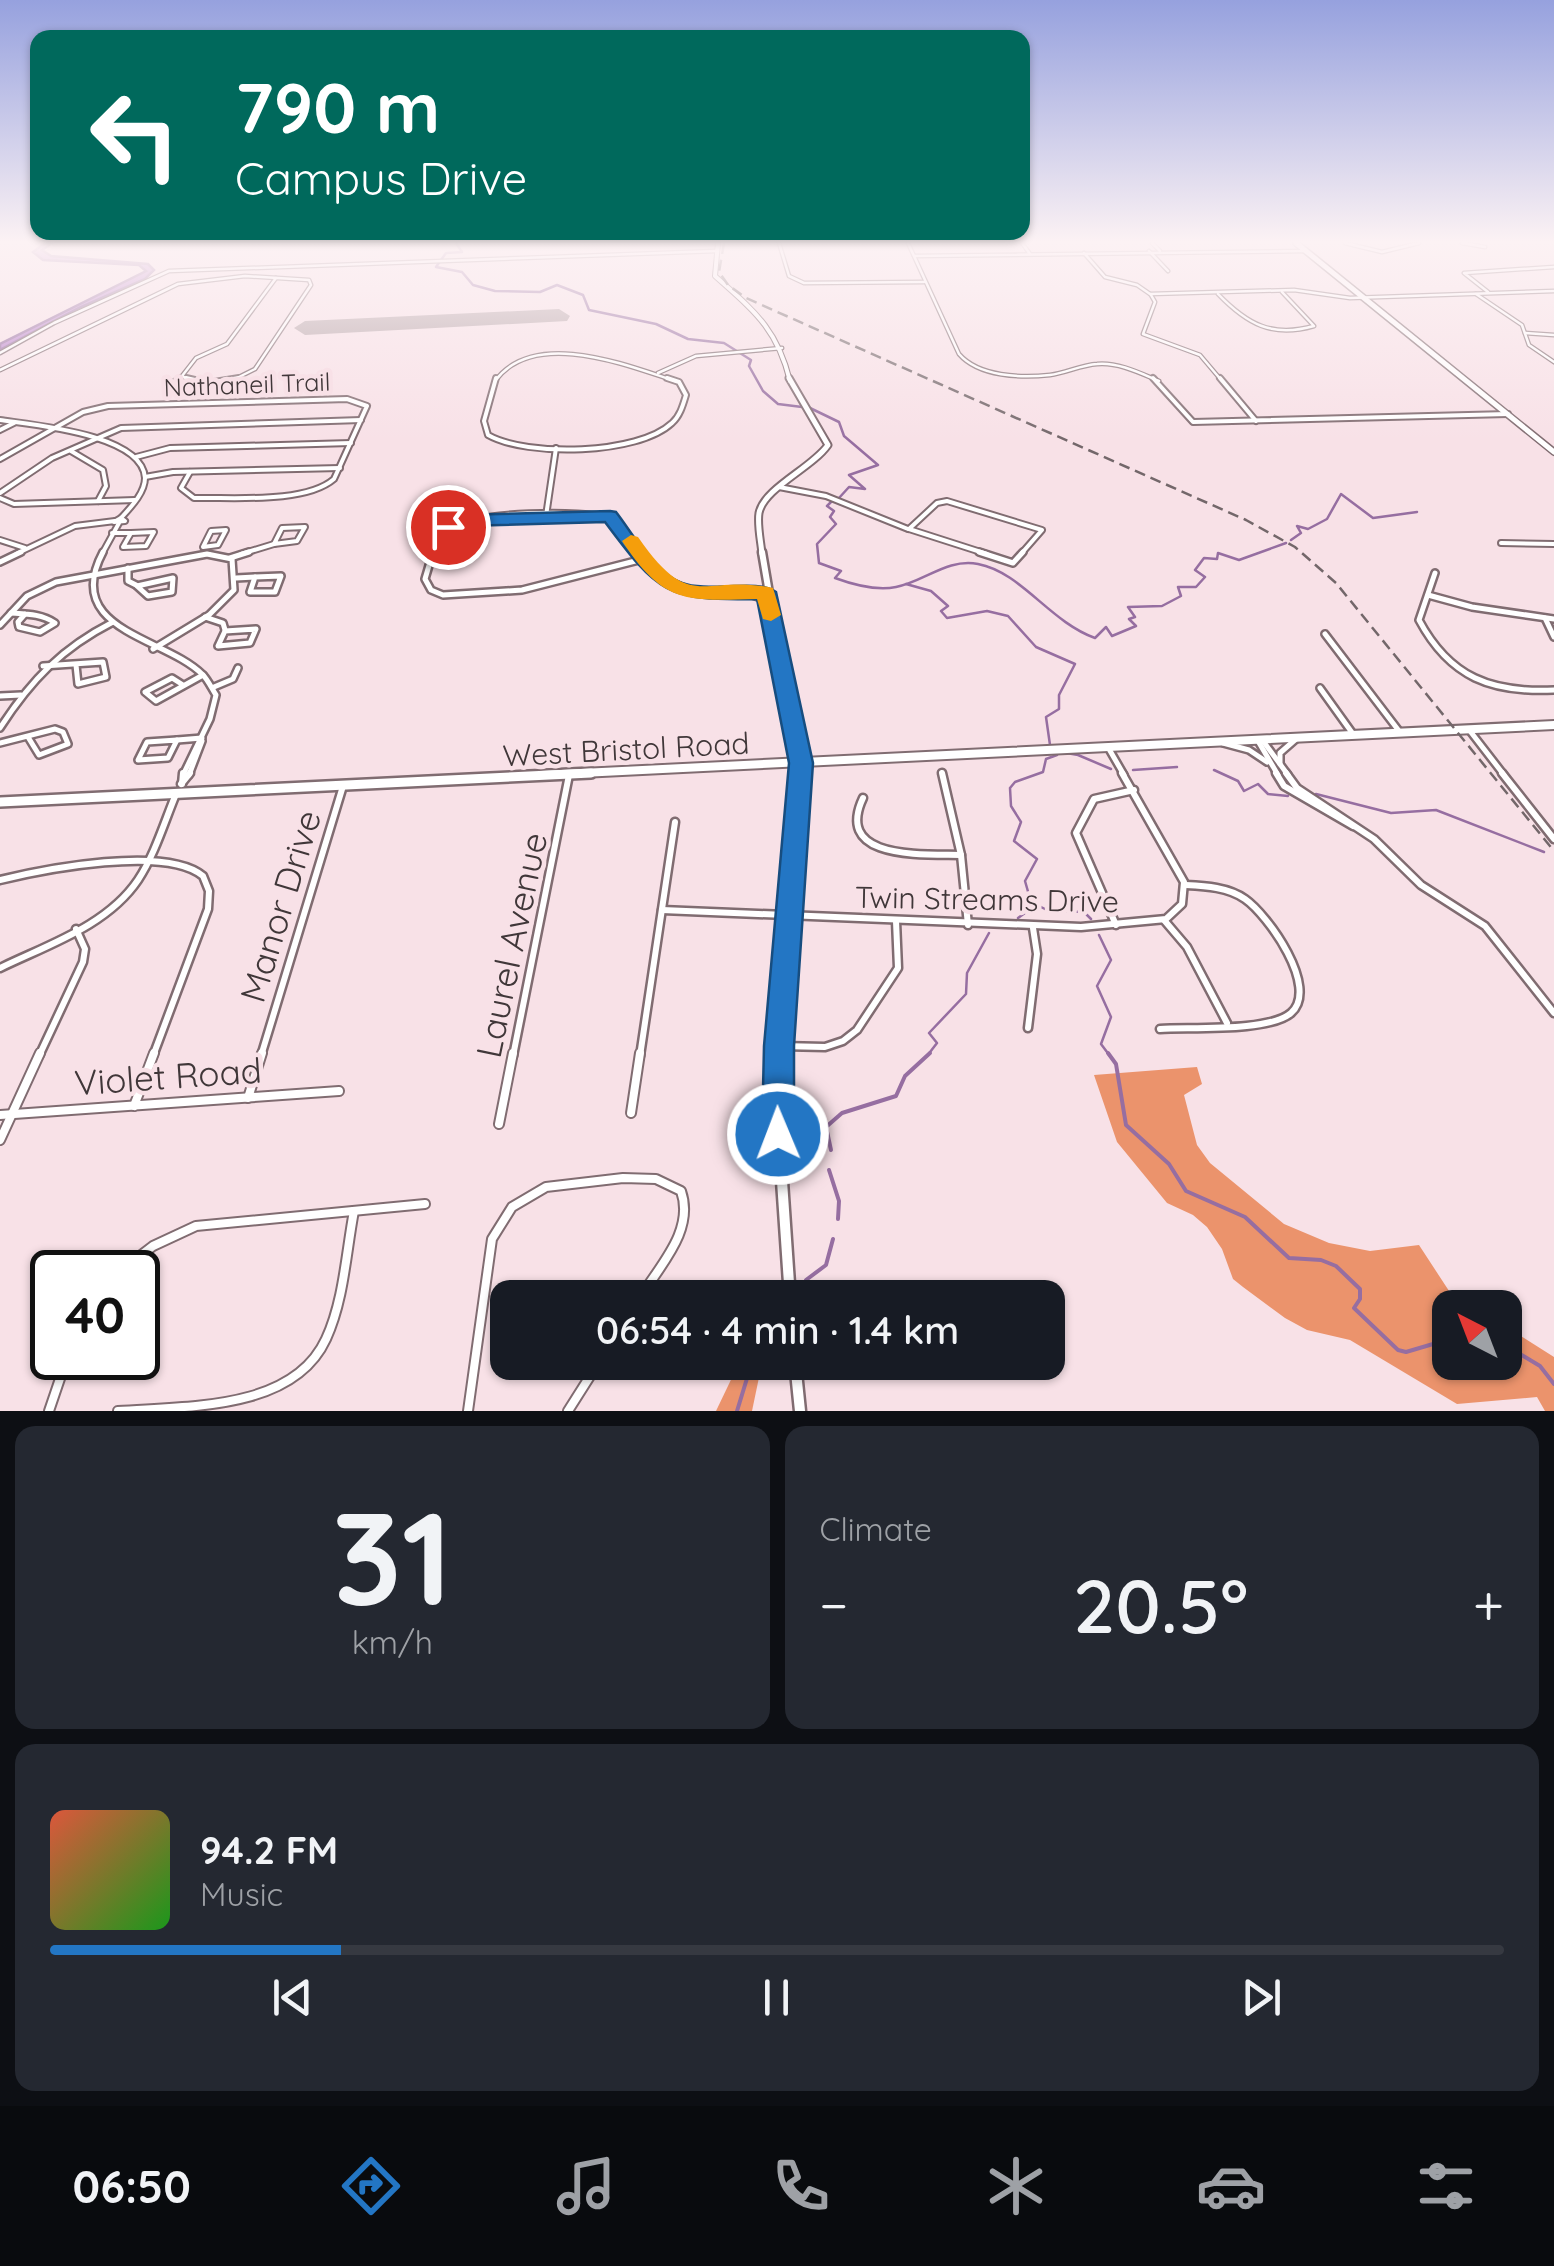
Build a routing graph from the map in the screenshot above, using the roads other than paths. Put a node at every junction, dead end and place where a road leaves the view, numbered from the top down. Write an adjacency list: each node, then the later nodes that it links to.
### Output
1 (89, 309): 15 (street)
2 (127, 309): 17 (street)
3 (254, 309): 19 (street)
4 (295, 309): 20 (street)
5 (752, 309): 14 (street)
6 (938, 309): 26 (street)
7 (1152, 309): 26 (street)
8 (1234, 309): 9 (street)
9 (1300, 309)
10 (1377, 309): 23 (main road)
11 (1497, 309): 12 (street)
12 (1525, 333): 13 (street); 16 (street)
13 (1554, 335)
14 (781, 347): 18 (street); 40 (street)
15 (0, 353)
16 (1554, 362)
17 (0, 370)
18 (658, 373): 32 (street); 32 (street)
19 (183, 378): 20 (street); 20 (street)
20 (190, 382)
21 (369, 400): 22 (street)
22 (362, 402): 25 (street, Nathaneil Trail); 29 (street, Nathaneil Trail)
23 (1508, 414): 26 (street); 34 (main road)
24 (0, 420): 27 (street)
25 (361, 420): 30 (street); 31 (street, Nathaneil Trail)
26 (1256, 421)
27 (14, 423): 28 (street); 29 (street)
28 (0, 430)
29 (52, 430): 30 (street); 36 (street, Nathaneil Trail)
30 (96, 438): 33 (street); 35 (street)
31 (351, 443): 35 (street); 37 (street, Nathaneil Trail)
32 (556, 448): 44 (street)
33 (71, 450): 41 (street); 43 (street)
34 (1554, 452)
35 (136, 457): 39 (street)
36 (0, 459)
37 (340, 468): 38 (street); 38 (street, Nathaneil Trail)
38 (190, 472): 39 (street)
39 (145, 477): 42 (street)
40 (779, 487): 46 (street); 67 (street)
41 (0, 496): 43 (street)
42 (136, 500): 43 (street); 45 (street)
43 (98, 501)
44 (546, 516): 57 (street); 57 (street)
45 (118, 521): 47 (street); 54 (street)
46 (909, 530): 46 (street)
47 (112, 533): 48 (street); 61 (street)
48 (131, 533): 48 (street)
49 (0, 540): 54 (street)
50 (1501, 543): 52 (street)
51 (274, 544): 51 (street); 56 (street)
52 (1554, 544)
53 (203, 546): 53 (street); 55 (street)
54 (26, 549): 58 (street)
55 (199, 555): 56 (street); 59 (street)
56 (230, 558): 63 (street)
57 (644, 559): 65 (street)
58 (0, 562)
59 (128, 568): 61 (street); 64 (street)
60 (1435, 573): 66 (street)
61 (93, 575): 68 (street); 73 (street)
62 (256, 577): 62 (street); 63 (street)
63 (236, 578): 70 (street)
64 (137, 586): 64 (street)
65 (748, 593): 67 (street)
66 (1428, 595): 71 (street); 86 (street)
67 (767, 596): 102 (street)
68 (11, 613): 69 (street); 74 (street)
69 (26, 614): 69 (street)
70 (205, 617): 75 (street); 78 (street)
71 (1545, 618): 72 (street); 77 (street)
72 (1554, 618)
73 (113, 622): 78 (street); 80 (street)
74 (0, 625)
75 (225, 630): 75 (street)
76 (1325, 634): 92 (street)
77 (1554, 637)
78 (153, 648): 82 (street)
79 (76, 665): 79 (street); 80 (street)
80 (43, 666): 87 (street)
81 (238, 668): 84 (street)
82 (203, 674): 83 (street); 84 (street)
83 (182, 686): 83 (street)
84 (214, 687): 95 (street)
85 (1320, 688): 93 (street)
86 (1554, 690)
87 (21, 695): 88 (street); 90 (street)
88 (0, 696)
89 (1554, 725): 91 (main road, West Bristol Road)
90 (0, 728)
91 (1470, 730): 92 (main road, West Bristol Road); 114 (street)
92 (1401, 734): 93 (main road, West Bristol Road)
93 (1354, 736): 96 (main road, West Bristol Road)
94 (28, 737): 94 (street); 99 (street)
95 (202, 738): 97 (street); 108 (street)
96 (1296, 739): 98 (main road, West Bristol Road); 104 (street)
97 (178, 740): 97 (street)
98 (1261, 741): 100 (main road, West Bristol Road); 103 (street); 104 (street)
99 (0, 742)
100 (1220, 743): 101 (main road, West Bristol Road); 103 (street)
101 (1109, 749): 102 (main road, West Bristol Road); 109 (street)
102 (801, 763): 106 (main road, West Bristol Road); 120 (street)
103 (1270, 766): 113 (street)
104 (1280, 767): 113 (street)
105 (942, 772): 115 (street)
106 (568, 775): 107 (main road, West Bristol Road); 139 (street, Laurel Avenue)
107 (344, 786): 108 (main road, West Bristol Road); 134 (street, Manor Drive)
108 (179, 789): 111 (main road, West Bristol Road); 116 (street)
109 (1134, 790): 118 (street); 124 (street)
110 (864, 798): 115 (street)
111 (0, 802)
112 (675, 822): 119 (street)
113 (1360, 830): 128 (street)
114 (1554, 839)
115 (961, 855): 123 (street)
116 (146, 864): 117 (street); 126 (street); 135 (street)
117 (0, 880)
118 (1185, 884): 121 (street); 129 (street)
119 (662, 910): 120 (street, Twin Streams Drive); 136 (street)
120 (788, 916): 122 (street, Twin Streams Drive); 132 (street)
121 (1164, 920): 124 (street, Twin Streams Drive); 129 (street)
122 (896, 922): 123 (street, Twin Streams Drive); 132 (street)
123 (968, 925): 125 (street, Twin Streams Drive)
124 (1116, 925): 125 (street, Twin Streams Drive)
125 (1032, 928): 130 (street)
126 (76, 929): 127 (street); 137 (street)
127 (0, 968)
128 (1554, 1013)
129 (1228, 1024): 131 (street)
130 (1028, 1028)
131 (1160, 1029)
132 (779, 1046): 145 (street)
133 (339, 1091): 134 (street, Violet Road)
134 (248, 1098): 135 (street, Violet Road)
135 (134, 1106): 137 (street, Violet Road)
136 (631, 1113)
137 (12, 1114): 138 (street, Violet Road); 140 (street)
138 (0, 1115)
139 (499, 1124)
140 (0, 1140)
141 (425, 1204): 142 (street)
142 (354, 1211): 143 (street); 149 (street)
143 (147, 1250)
144 (650, 1280): 152 (street)
145 (789, 1280)
146 (59, 1380): 150 (street)
147 (588, 1380): 153 (street)
148 (797, 1380): 154 (street)
149 (223, 1406): 151 (street)
150 (48, 1411)
151 (118, 1411)
152 (468, 1411)
153 (568, 1411)
154 (800, 1411)

